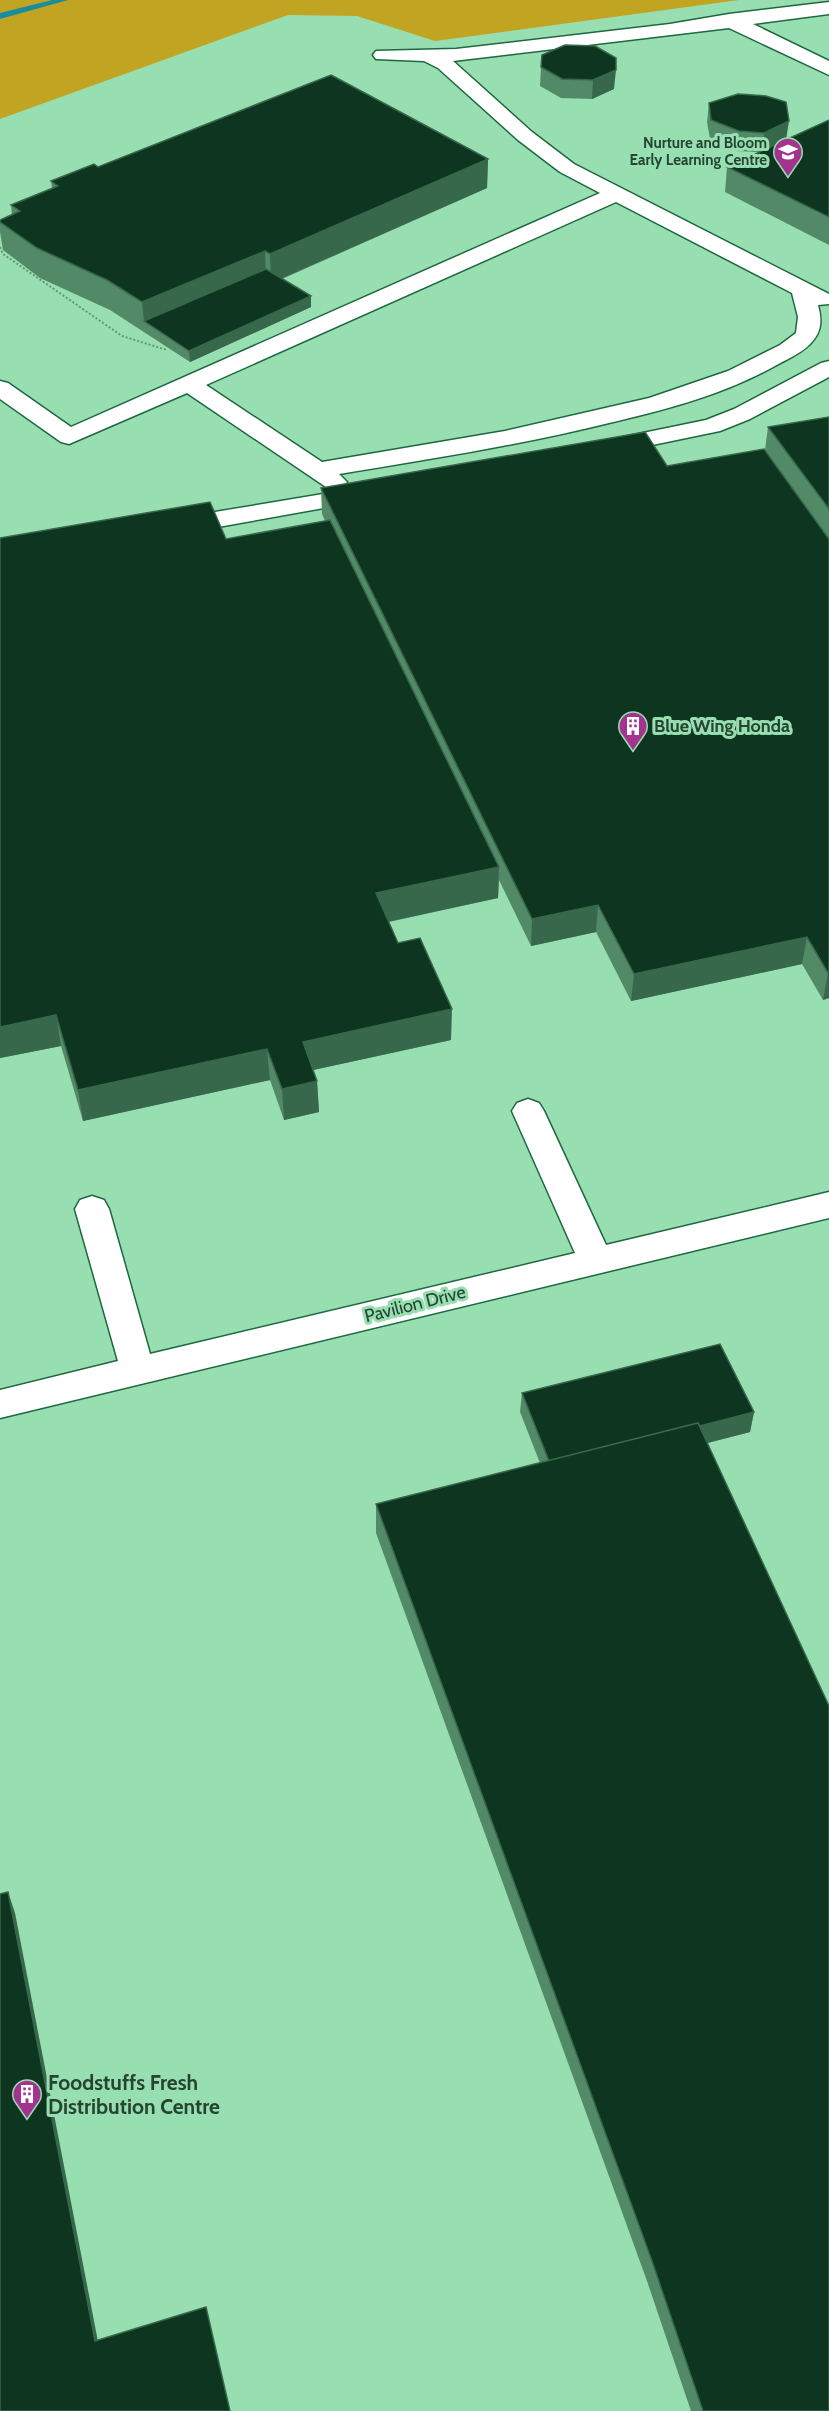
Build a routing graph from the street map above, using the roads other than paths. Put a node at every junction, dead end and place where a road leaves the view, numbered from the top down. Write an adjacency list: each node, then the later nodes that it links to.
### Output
1 (829, 8): 2 (street)
2 (729, 20): 4 (street); 5 (street)
3 (383, 55): 4 (street)
4 (430, 56): 6 (street)
5 (829, 69)
6 (616, 194): 7 (street); 10 (street)
7 (802, 289): 8 (street); 13 (street)
8 (829, 303)
9 (829, 368): 12 (street)
10 (189, 384): 11 (street); 13 (street)
11 (0, 388)
12 (587, 451)
13 (318, 470): 15 (street)
14 (392, 489): 15 (street)
15 (358, 496): 16 (street)
16 (150, 530)
17 (528, 1111): 20 (street)
18 (829, 1205): 20 (street, Pavilion Drive)
19 (92, 1209): 21 (street)
20 (596, 1261): 21 (street, Pavilion Drive)
21 (138, 1371): 22 (street, Pavilion Drive)
22 (0, 1404)

